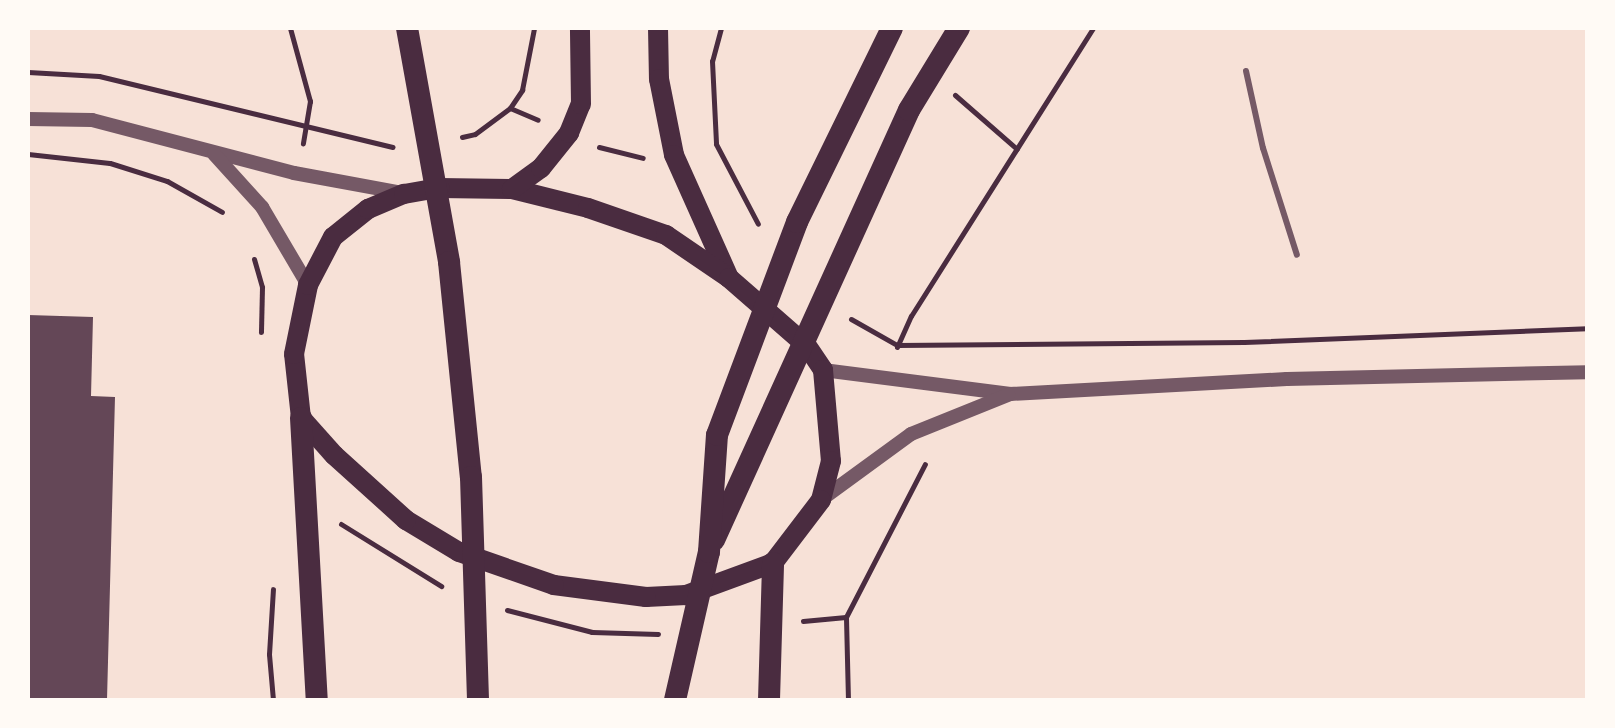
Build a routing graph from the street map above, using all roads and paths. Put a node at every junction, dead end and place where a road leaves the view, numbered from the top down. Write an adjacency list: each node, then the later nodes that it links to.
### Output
1 (290, 28): 9 (path)
2 (407, 28): 35 (highway)
3 (580, 28): 12 (main road)
4 (658, 28): 16 (main road)
5 (892, 28): 32 (highway)
6 (959, 28): 32 (highway)
7 (1093, 28): 24 (path)
8 (1246, 71): 20 (lane)
9 (28, 72)
10 (510, 108): 12 (path)
11 (28, 119): 14 (street)
12 (569, 133): 16 (path); 17 (main road)
13 (716, 144): 16 (path)
14 (214, 153): 18 (street); 22 (street)
15 (28, 154): 19 (path)
16 (674, 155): 21 (main road)
17 (512, 189): 18 (main road); 21 (main road)
18 (404, 194): 22 (main road)
19 (227, 217)
20 (1297, 255)
21 (729, 278): 25 (main road)
22 (308, 285): 29 (main road)
23 (1587, 328): 24 (path)
24 (897, 345): 27 (path)
25 (823, 370): 27 (street); 31 (main road)
26 (1587, 372): 28 (street)
27 (901, 381): 28 (street)
28 (1010, 394): 30 (street)
29 (301, 418): 33 (main road); 34 (highway)
30 (911, 434): 31 (street); 38 (path)
31 (821, 500): 33 (main road)
32 (709, 552): 36 (highway)
33 (773, 563): 37 (highway)
34 (317, 700)
35 (478, 700)
36 (675, 700)
37 (769, 700)
38 (848, 700)

